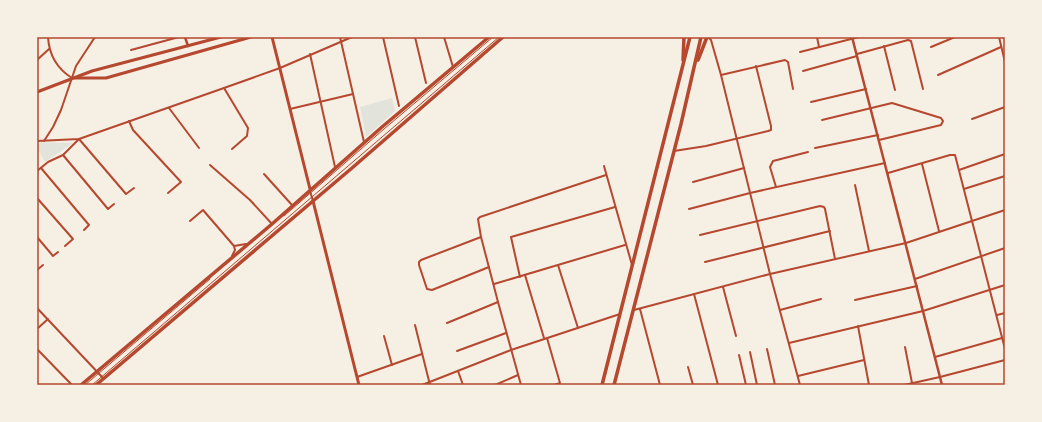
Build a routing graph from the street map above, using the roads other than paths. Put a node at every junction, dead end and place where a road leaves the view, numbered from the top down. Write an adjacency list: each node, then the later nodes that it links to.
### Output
1 (48, 37): 36 (street)
2 (89, 37): 29 (street)
3 (95, 37): 29 (street)
4 (179, 37): 37 (street)
5 (185, 37): 31 (street)
6 (221, 37): 31 (main road)
7 (251, 37): 26 (main road)
8 (272, 37): 44 (main road)
9 (340, 37): 30 (street)
10 (352, 37): 30 (street)
11 (383, 37): 62 (street)
12 (415, 37): 52 (street)
13 (444, 37): 45 (street)
14 (489, 37): 28 (main road)
15 (493, 37): 102 (lane)
16 (499, 37): 105 (lane)
17 (503, 37): 107 (main road)
18 (684, 37): 46 (main road)
19 (690, 37): 46 (main road)
20 (701, 37): 47 (main road)
21 (707, 37): 47 (main road); 49 (street)
22 (817, 37): 34 (street)
23 (859, 37): 27 (street)
24 (955, 37): 35 (street)
25 (999, 37): 33 (street)
26 (245, 38): 51 (main road)
27 (852, 38): 34 (street); 40 (street)
28 (484, 39): 45 (main road)
29 (92, 41): 51 (street)
30 (341, 42): 39 (street); 59 (street)
31 (188, 46): 51 (main road)
32 (884, 46): 40 (street); 56 (street); 57 (street)
33 (1001, 46): 42 (street); 50 (street)
34 (819, 47): 38 (street)
35 (932, 47)
36 (49, 49): 41 (street); 51 (street)
37 (131, 50)
38 (800, 52)
39 (310, 54): 44 (street); 61 (street)
40 (857, 55): 48 (street); 55 (street)
41 (37, 60)
42 (1005, 62)
43 (756, 66): 49 (street); 54 (street); 72 (street)
44 (280, 68): 53 (street); 65 (main road)
45 (453, 68): 76 (main road)
46 (682, 70): 138 (main road)
47 (694, 70): 80 (main road)
48 (803, 71)
49 (721, 75): 72 (street)
50 (938, 75)
51 (72, 78): 58 (main road); 75 (street)
52 (426, 83)
53 (224, 88): 64 (street); 79 (street)
54 (793, 89)
55 (866, 89): 60 (street); 66 (street)
56 (923, 89)
57 (895, 90)
58 (37, 92)
59 (353, 94): 61 (street); 76 (street)
60 (811, 102)
61 (320, 103): 65 (street); 88 (street)
62 (399, 106)
63 (1005, 107): 67 (street)
64 (169, 108): 69 (street); 77 (street)
65 (290, 109): 102 (main road)
66 (871, 109): 68 (street); 70 (street); 73 (street)
67 (972, 119)
68 (822, 120)
69 (129, 121): 71 (street); 103 (street)
70 (878, 135): 73 (street); 78 (street)
71 (79, 139): 75 (street); 83 (street); 100 (street)
72 (737, 139): 80 (street); 90 (street)
73 (879, 140): 84 (street)
74 (37, 141): 75 (street)
75 (44, 141)
76 (364, 142): 88 (main road)
77 (199, 148)
78 (815, 148)
79 (232, 149)
80 (674, 151): 156 (main road)
81 (808, 152): 99 (street)
82 (1005, 154): 91 (street)
83 (63, 155): 89 (street); 108 (street)
84 (885, 163): 93 (street); 99 (street)
85 (922, 164): 91 (street); 93 (street); 119 (street)
86 (210, 166): 116 (street)
87 (604, 166): 95 (street)
88 (335, 167): 102 (main road)
89 (41, 168): 92 (street); 117 (street)
90 (744, 168): 97 (street); 104 (street)
91 (959, 170): 101 (street)
92 (37, 171)
93 (888, 173): 123 (street)
94 (264, 174): 109 (street)
95 (606, 175): 110 (street); 122 (street)
96 (1005, 176): 101 (street)
97 (693, 182)
98 (855, 185): 130 (street)
99 (776, 187): 104 (street)
100 (134, 188)
101 (964, 189): 115 (street)
102 (310, 191): 105 (street); 109 (main road); 189 (lane)
103 (168, 193)
104 (750, 193): 111 (street); 114 (street)
105 (312, 196): 107 (street); 192 (lane)
106 (37, 198): 126 (street)
107 (313, 201): 192 (main road); 193 (main road)
108 (114, 204)
109 (292, 206): 116 (main road)
110 (615, 206): 125 (street); 143 (street)
111 (689, 209)
112 (1005, 210): 115 (street)
113 (190, 221): 127 (street)
114 (758, 221): 118 (street); 120 (street); 128 (street)
115 (972, 221): 119 (street); 133 (street)
116 (272, 224): 124 (main road)
117 (84, 230)
118 (830, 230): 128 (street); 134 (street)
119 (939, 232): 123 (street)
120 (700, 235)
121 (37, 237): 131 (street)
122 (481, 237): 139 (street); 139 (street)
123 (906, 243): 130 (street); 144 (street)
124 (247, 244): 127 (street); 132 (main road)
125 (626, 245): 137 (street); 138 (street)
126 (65, 246)
127 (234, 246): 132 (street)
128 (764, 246): 135 (street); 141 (street)
129 (1005, 248): 133 (street)
130 (869, 251): 134 (street)
131 (58, 252)
132 (232, 257): 189 (main road)
133 (982, 257): 144 (street); 149 (street)
134 (835, 259): 141 (street)
135 (705, 262)
136 (43, 265): 140 (street)
137 (558, 265): 142 (street); 166 (street)
138 (632, 266): 160 (main road)
139 (489, 267): 145 (street)
140 (37, 270)
141 (770, 274): 147 (street); 157 (street)
142 (525, 275): 143 (street); 171 (street)
143 (520, 277): 145 (street)
144 (915, 279): 148 (street)
145 (494, 284): 153 (street)
146 (1005, 285): 149 (street)
147 (724, 286): 150 (street); 170 (street)
148 (917, 286): 152 (street); 158 (street)
149 (990, 290): 158 (street); 161 (street)
150 (694, 294): 155 (street); 212 (street)
151 (821, 299): 157 (street)
152 (855, 300)
153 (498, 302): 163 (street); 168 (street)
154 (37, 308): 162 (street)
155 (640, 308): 156 (street); 210 (street)
156 (634, 310): 209 (main road)
157 (780, 310): 173 (street)
158 (923, 311): 165 (street); 183 (street)
159 (1005, 313): 161 (street)
160 (620, 314): 166 (street); 208 (main road)
161 (997, 315): 172 (street)
162 (48, 319): 167 (street); 189 (street)
163 (447, 323)
164 (415, 325): 181 (street)
165 (858, 326): 173 (street); 184 (street)
166 (578, 328): 171 (street)
167 (37, 329)
168 (506, 333): 178 (street); 179 (street)
169 (384, 336): 186 (street)
170 (736, 336)
171 (545, 338): 178 (street); 207 (street)
172 (1002, 338): 177 (street); 183 (street)
173 (789, 343): 191 (street)
174 (905, 348): 195 (street)
175 (37, 349): 198 (street)
176 (766, 349): 215 (street)
177 (1005, 349)
178 (511, 350): 188 (street); 190 (street)
179 (457, 351)
180 (750, 352): 214 (street)
181 (422, 354): 186 (street); 196 (street)
182 (738, 355): 213 (street)
183 (935, 357): 194 (street)
184 (864, 360): 191 (street); 217 (street)
185 (1005, 360): 194 (street)
186 (392, 365): 193 (street)
187 (688, 367): 211 (street)
188 (458, 371): 196 (street); 197 (street)
189 (98, 372): 192 (street); 199 (main road); 200 (lane)
190 (518, 375): 205 (street); 206 (street)
191 (798, 376): 216 (street)
192 (103, 377): 201 (lane); 202 (main road)
193 (357, 377): 203 (main road)
194 (940, 378): 195 (street); 219 (street)
195 (912, 383): 218 (street)
196 (429, 384): 204 (street)
197 (463, 384)
198 (72, 385)
199 (81, 385)
200 (85, 385)
201 (92, 385)
202 (96, 385)
203 (359, 385)
204 (422, 385)
205 (495, 385)
206 (520, 385)
207 (554, 385)
208 (602, 385)
209 (614, 385)
210 (660, 385)
211 (693, 385)
212 (718, 385)
213 (746, 385)
214 (757, 385)
215 (775, 385)
216 (800, 385)
217 (869, 385)
218 (904, 385)
219 (942, 385)

